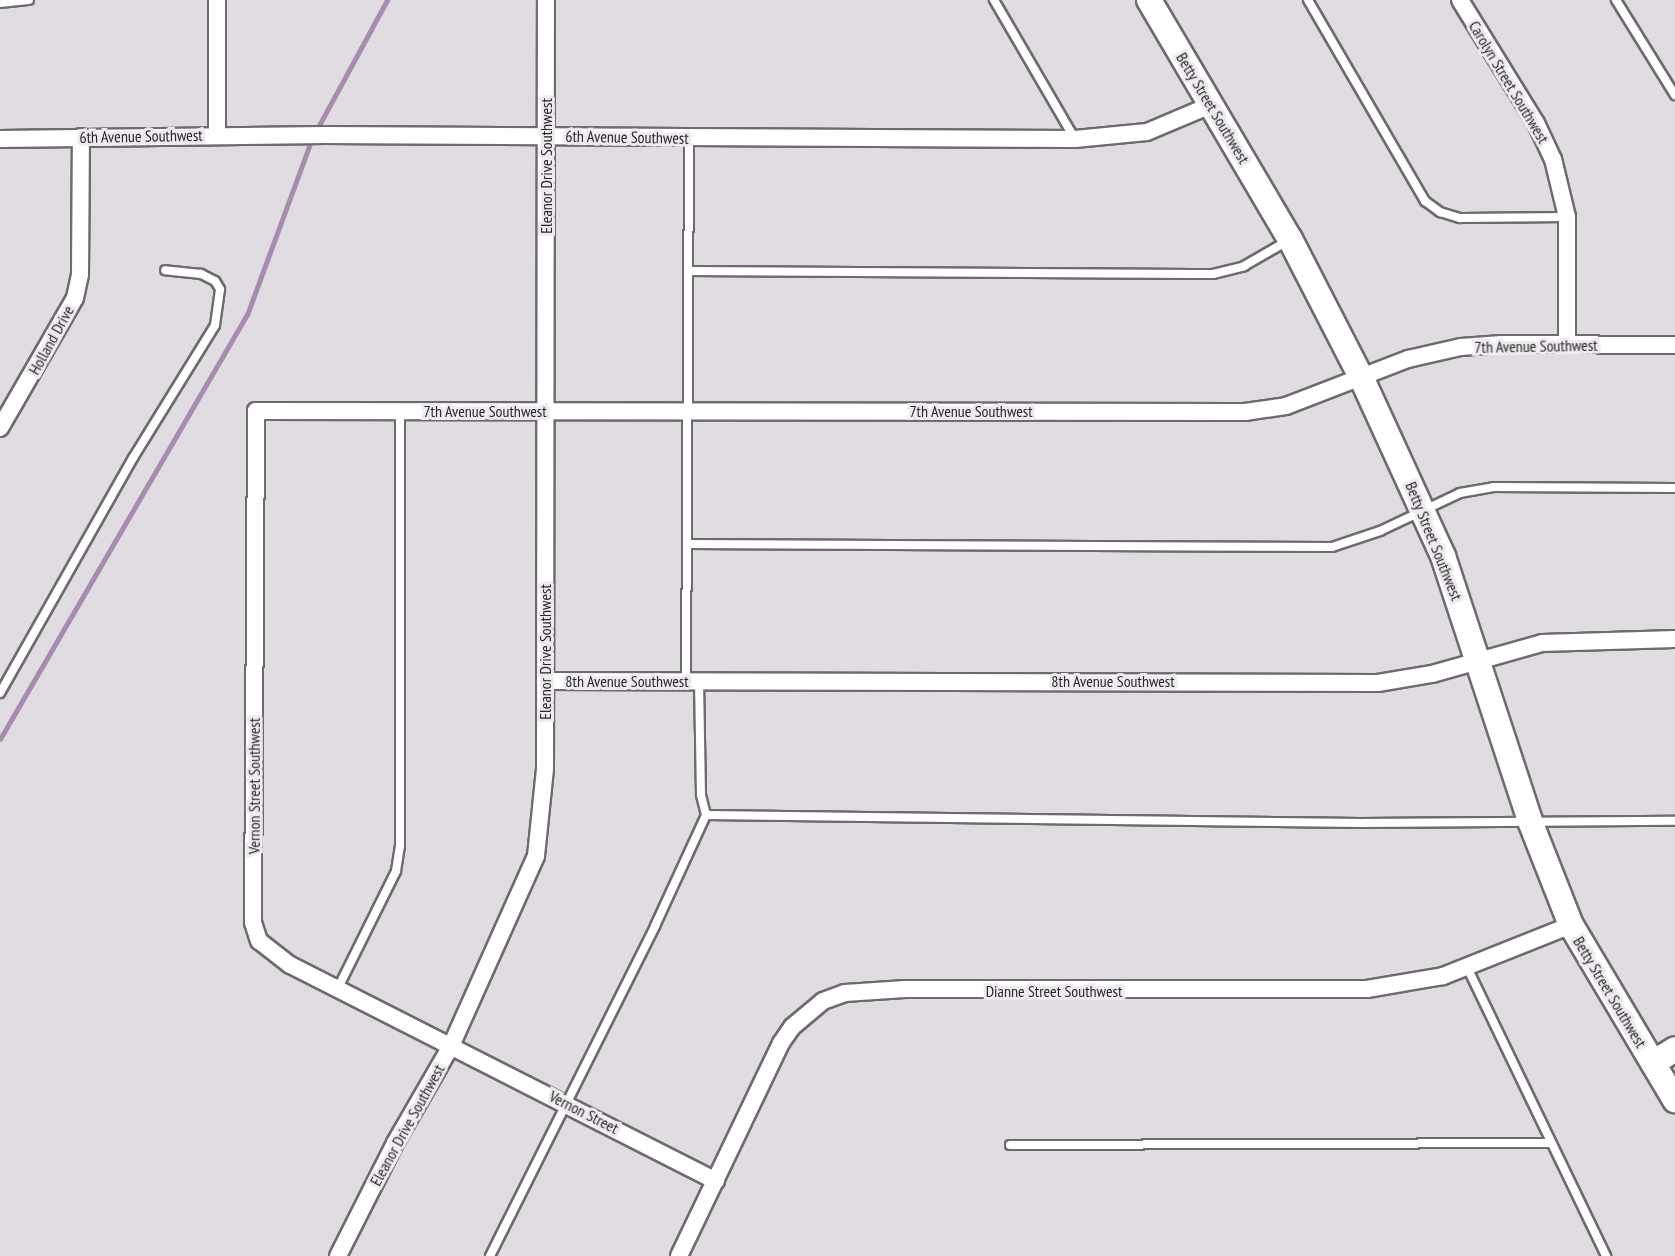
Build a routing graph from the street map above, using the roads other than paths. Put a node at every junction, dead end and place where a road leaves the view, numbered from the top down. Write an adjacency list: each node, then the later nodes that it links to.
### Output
1 (29, 0): 9 (lane)
2 (217, 0): 12 (street)
3 (546, 0): 13 (street, Eleanor Drive Southwest)
4 (994, 0): 17 (lane)
5 (1149, 0): 11 (street, Betty Street Southwest)
6 (1308, 0): 18 (lane)
7 (1460, 0): 18 (street, Carolyn Street Southwest)
8 (1616, 0): 10 (lane)
9 (0, 3)
10 (1675, 95)
11 (1211, 105): 17 (street, 6th Avenue Southwest); 19 (street, Betty Street Southwest)
12 (217, 135): 13 (street, 6th Avenue Southwest); 14 (street, 6th Avenue Southwest)
13 (545, 135): 15 (street, 6th Avenue Southwest); 25 (street, Eleanor Drive Southwest)
14 (81, 136): 16 (street, 6th Avenue Southwest); 29 (street, Holland Drive)
15 (689, 138): 17 (street, 6th Avenue Southwest); 21 (lane)
16 (0, 139)
17 (1075, 140)
18 (1567, 217): 22 (street, Carolyn Street Southwest)
19 (1290, 240): 21 (lane); 24 (street, Betty Street Southwest)
20 (165, 270): 37 (lane)
21 (688, 271): 28 (lane)
22 (1567, 344): 23 (street, 7th Avenue Southwest); 24 (street, 7th Avenue Southwest)
23 (1675, 345)
24 (1362, 379): 28 (street, 7th Avenue Southwest); 31 (street, Betty Street Southwest)
25 (545, 410): 27 (street, 7th Avenue Southwest); 28 (street, 7th Avenue Southwest); 35 (street, Eleanor Drive Southwest)
26 (256, 411): 27 (street, 7th Avenue Southwest); 43 (street, Vernon Street Southwest)
27 (400, 412): 43 (lane)
28 (688, 413): 32 (lane)
29 (0, 428)
30 (1675, 488): 31 (lane)
31 (1423, 510): 32 (lane); 34 (street, Betty Street Southwest)
32 (688, 544): 36 (lane)
33 (1675, 639): 34 (street, 8th Avenue Southwest)
34 (1478, 660): 36 (street, 8th Avenue Southwest); 39 (street, Betty Street Southwest)
35 (545, 681): 36 (street, 8th Avenue Southwest); 44 (street, Eleanor Drive Southwest)
36 (692, 681): 38 (lane)
37 (0, 693)
38 (706, 815): 39 (lane); 48 (lane)
39 (1530, 821): 40 (lane); 41 (street, Betty Street Southwest)
40 (1675, 821)
41 (1571, 925): 42 (street, Dianne Street Southwest); 46 (street, Betty Street Southwest)
42 (1467, 967): 49 (lane); 51 (street, Dianne Street Southwest)
43 (337, 990): 44 (street, Vernon Street Southwest)
44 (451, 1046): 48 (street, Vernon Street); 52 (street, Eleanor Drive Southwest)
45 (1675, 1049): 46 (street)
46 (1653, 1063): 47 (street, Betty Street Southwest)
47 (1675, 1100)
48 (568, 1103): 51 (street, Vernon Street); 53 (lane)
49 (1550, 1143): 50 (lane); 55 (lane)
50 (1010, 1145)
51 (716, 1181): 54 (street, Dianne Street Southwest)
52 (338, 1256)
53 (490, 1256)
54 (679, 1256)
55 (1606, 1256)

